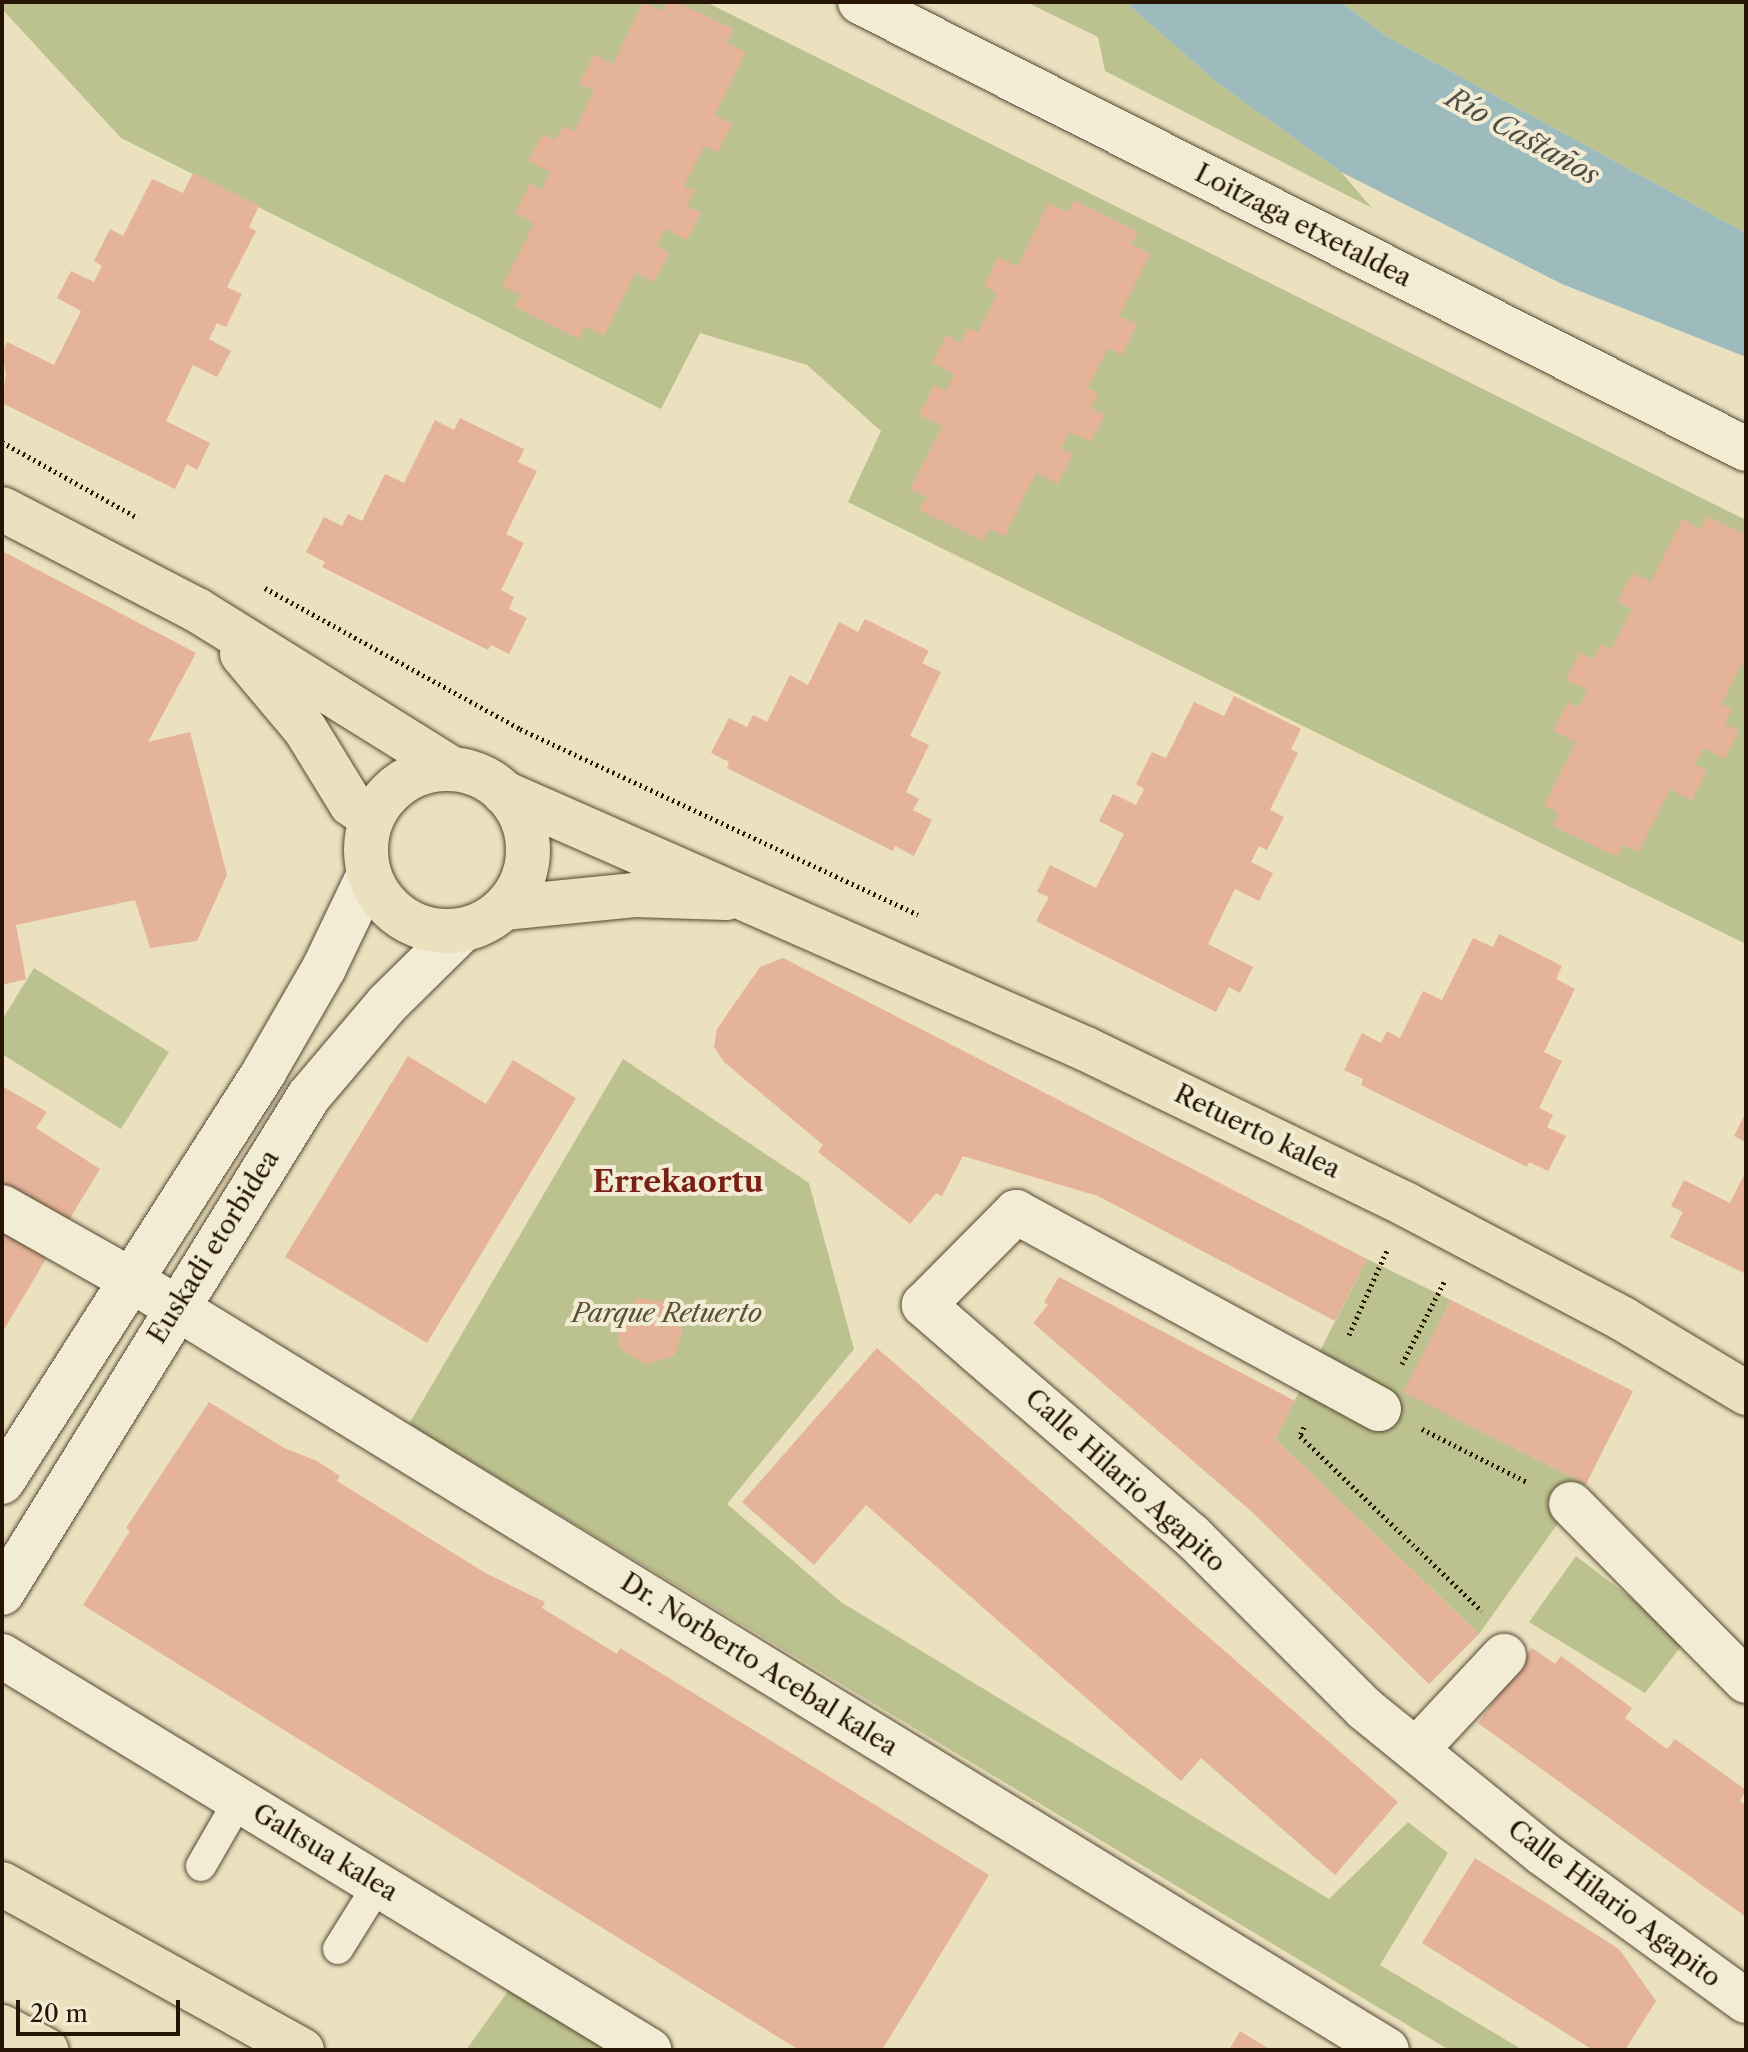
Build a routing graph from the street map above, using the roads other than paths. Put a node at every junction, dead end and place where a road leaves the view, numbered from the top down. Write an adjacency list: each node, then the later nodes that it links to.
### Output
1 (860, 2): 2 (street, Loitzaga etxetaldea)
2 (1746, 449)
3 (2, 509): 4 (main road)
4 (197, 610): 5 (main road); 7 (main road)
5 (452, 769): 6 (main road); 7 (main road)
6 (504, 793): 9 (main road, Retuerto kalea); 10 (main road)
7 (372, 818): 8 (main road)
8 (369, 874): 11 (main road); 13 (street, Euskadi etorbidea)
9 (753, 899): 10 (main road); 15 (main road, Retuerto kalea)
10 (504, 908): 11 (main road)
11 (462, 930): 14 (street, Euskadi etorbidea)
12 (2, 1207): 13 (street, Dr. Norberto Acebal kalea)
13 (131, 1280): 14 (street, Dr. Norberto Acebal kalea); 17 (street, Euskadi etorbidea)
14 (177, 1306): 19 (street, Euskadi etorbidea); 34 (street, Dr. Norberto Acebal kalea)
15 (1746, 1393)
16 (1379, 1409): 23 (street, Calle Hilario Agapito)
17 (2, 1482)
18 (1555, 1496): 22 (street)
19 (2, 1593)
20 (2, 1656): 24 (street, Galtsua kalea)
21 (1504, 1656): 23 (street)
22 (1746, 1681)
23 (1416, 1750): 29 (street, Calle Hilario Agapito)
24 (239, 1800): 25 (lane); 27 (street, Galtsua kalea)
25 (201, 1866)
26 (2, 1884): 32 (main road)
27 (378, 1885): 28 (lane); 33 (street, Galtsua kalea)
28 (338, 1949)
29 (1746, 2001)
30 (2, 2027): 31 (main road)
31 (46, 2050)
32 (302, 2050)
33 (649, 2050)
34 (1387, 2050)

